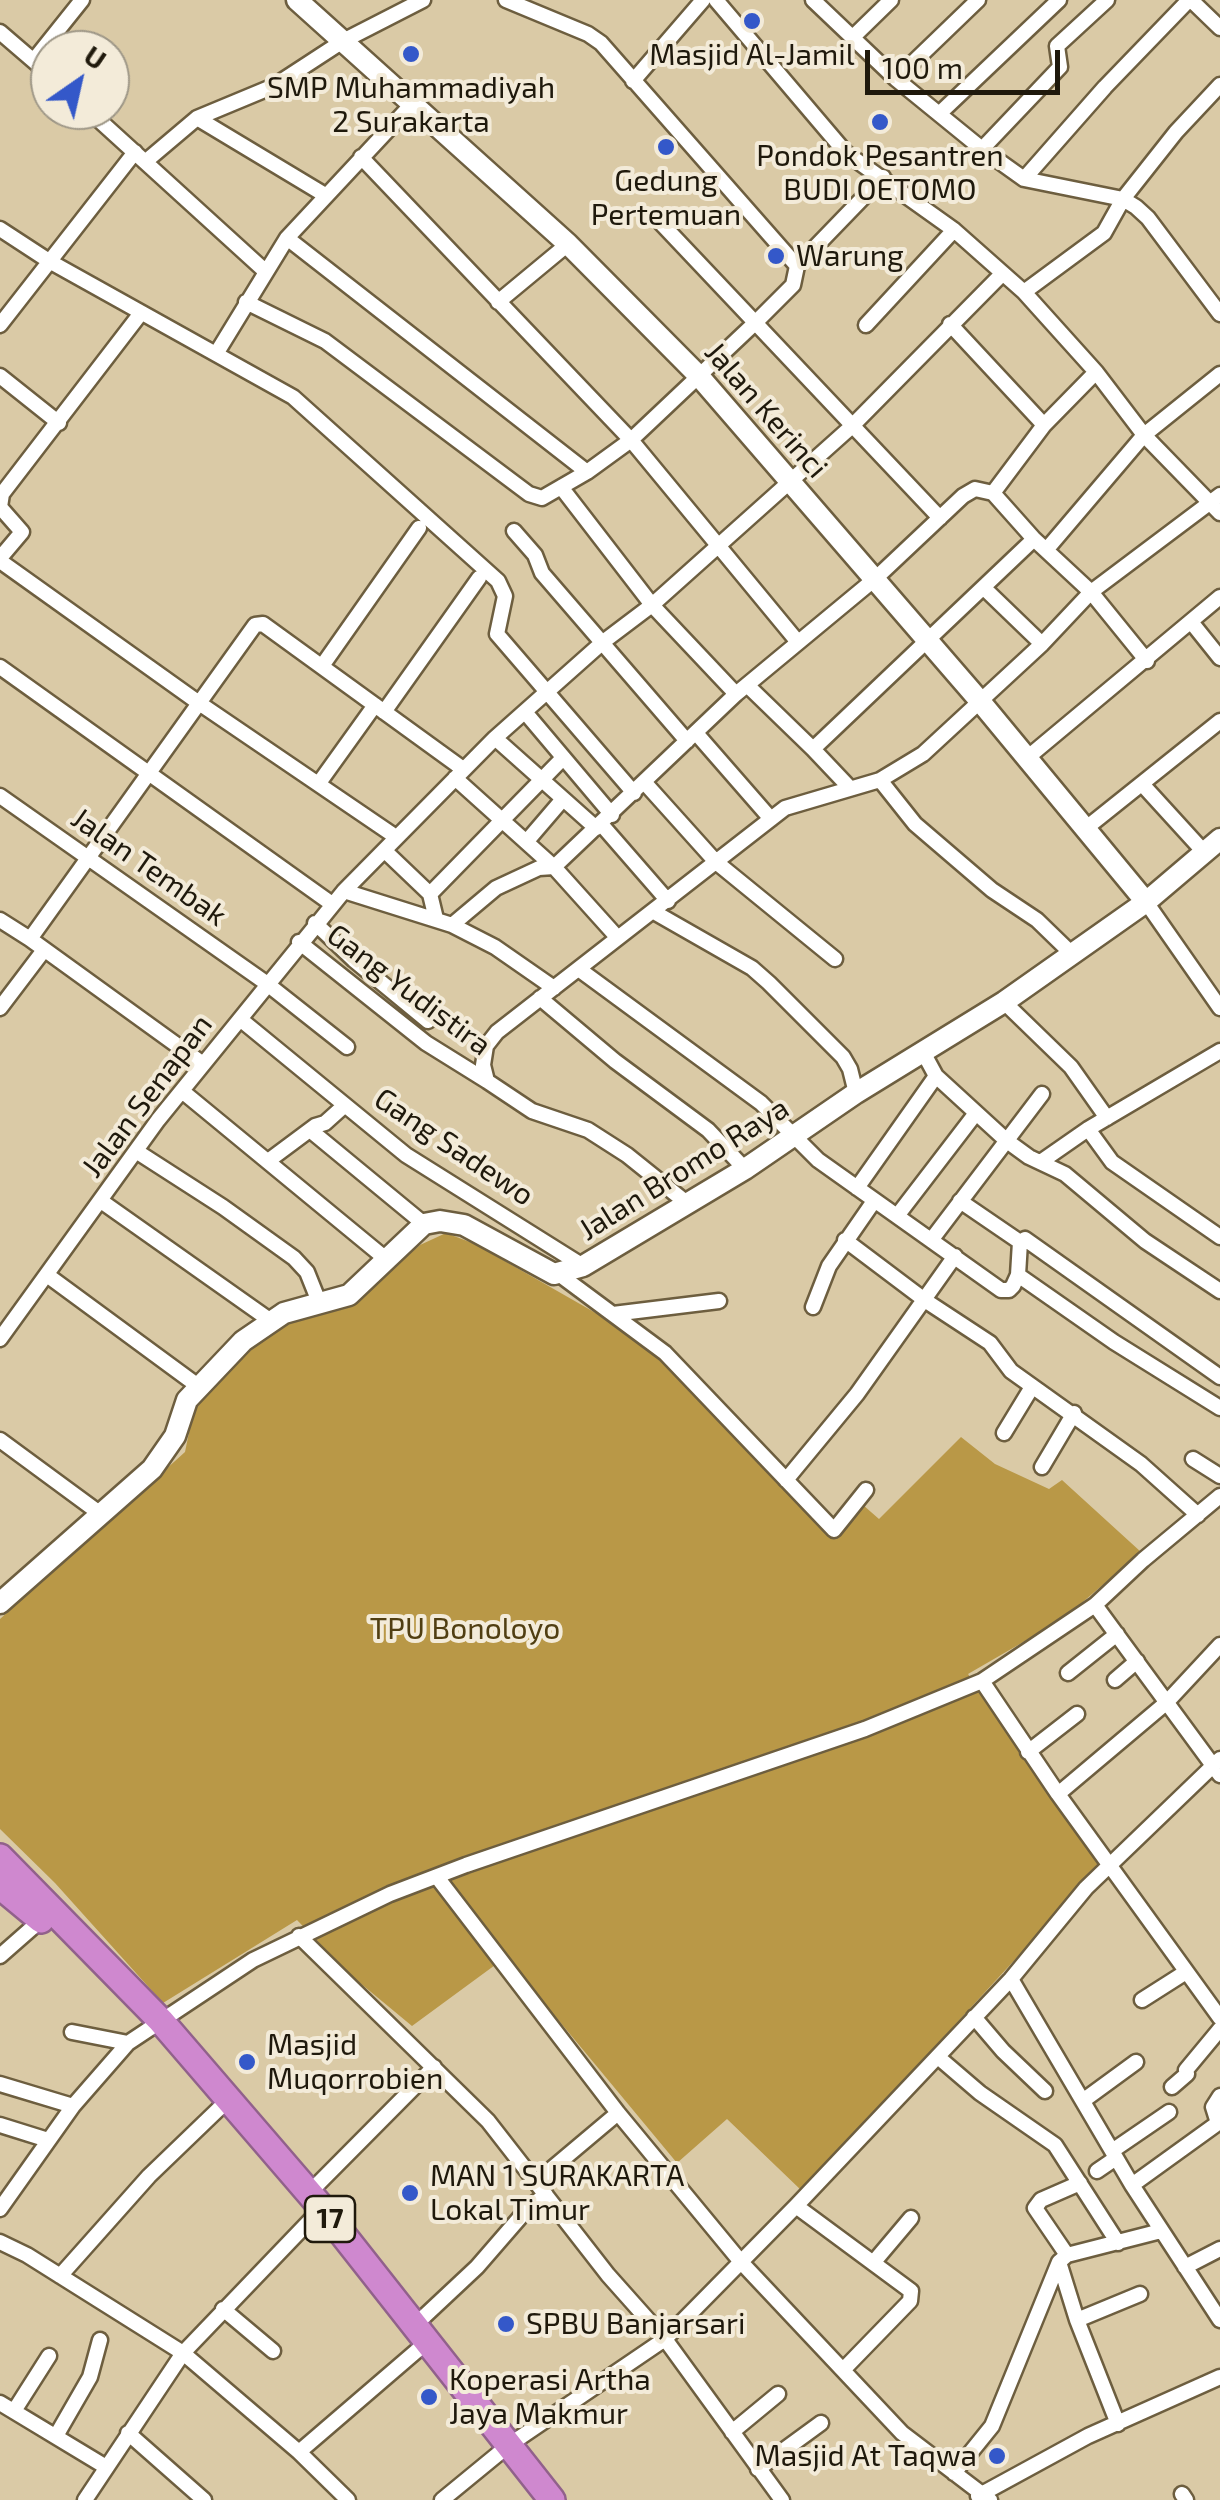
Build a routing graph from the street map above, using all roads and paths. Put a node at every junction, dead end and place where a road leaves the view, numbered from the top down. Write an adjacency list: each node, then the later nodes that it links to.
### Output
1 (82, 0): 14 (street)
2 (297, 0): 17 (main road, Jalan Kerinci)
3 (423, 0): 17 (street)
4 (506, 0): 20 (street)
5 (703, 0): 20 (street)
6 (716, 0): 29 (street)
7 (813, 0): 16 (street)
8 (892, 0): 16 (street)
9 (978, 0): 19 (street)
10 (1059, 0): 23 (street)
11 (1107, 0): 26 (street)
12 (1190, 0): 13 (street); 30 (street)
13 (1220, 28)
14 (58, 30)
15 (0, 32): 18 (street)
16 (852, 38): 19 (street)
17 (343, 40): 22 (main road, Jalan Kerinci); 24 (street)
18 (30, 57)
19 (896, 79): 23 (street)
20 (633, 81): 39 (street)
21 (1220, 84): 32 (street)
22 (414, 102): 27 (street); 37 (main road, Jalan Kerinci)
23 (939, 114): 26 (street)
24 (197, 118): 28 (street); 31 (street)
25 (110, 130): 28 (street)
26 (982, 150): 30 (street)
27 (361, 156): 31 (street); 44 (street)
28 (140, 157): 38 (street); 40 (street)
29 (883, 177): 35 (street); 39 (street)
30 (1024, 178): 32 (street)
31 (325, 196): 36 (street)
32 (1123, 199): 42 (street); 46 (street)
33 (660, 222): 47 (street)
34 (0, 230): 38 (street)
35 (954, 230): 41 (street); 50 (street)
36 (287, 238): 40 (street); 61 (street)
37 (568, 244): 44 (street); 54 (main road, Jalan Kerinci)
38 (49, 260): 45 (street); 49 (street)
39 (797, 266): 47 (street)
40 (265, 271): 43 (street)
41 (1002, 274): 42 (street); 48 (street, Jalan Senapan)
42 (1024, 292): 52 (street)
43 (246, 302): 51 (street); 63 (street)
44 (498, 302): 60 (street)
45 (142, 313): 51 (street); 56 (street)
46 (1220, 314)
47 (756, 322): 54 (street); 58 (street)
48 (950, 324): 57 (street); 58 (street, Jalan Senapan)
49 (0, 325)
50 (866, 326)
51 (216, 354): 88 (street)
52 (1096, 372): 57 (street); 59 (street)
53 (1220, 374): 59 (street)
54 (698, 375): 60 (street); 62 (main road, Jalan Kerinci)
55 (0, 376): 56 (street)
56 (59, 422): 71 (street)
57 (1044, 425): 64 (street)
58 (851, 426): 62 (street, Jalan Senapan); 66 (street)
59 (1144, 435): 65 (street); 70 (street)
60 (630, 440): 61 (street); 69 (street)
61 (587, 472): 63 (street)
62 (787, 480): 69 (street, Jalan Senapan); 73 (main road, Jalan Kerinci)
63 (561, 487): 77 (street)
64 (993, 492): 66 (street); 70 (street)
65 (1216, 503): 75 (street)
66 (940, 518): 73 (street)
67 (419, 528): 85 (street)
68 (514, 531): 81 (street)
69 (718, 544): 77 (street, Jalan Senapan); 80 (street)
70 (1040, 544): 74 (street); 75 (street)
71 (0, 559): 90 (street)
72 (479, 578): 91 (street)
73 (876, 578): 79 (main road, Jalan Kerinci); 80 (street)
74 (985, 588): 79 (street); 82 (street)
75 (1090, 592): 82 (street); 84 (street)
76 (1220, 597): 78 (street)
77 (652, 605): 81 (street, Jalan Senapan); 87 (street)
78 (1192, 623): 83 (street); 84 (street)
79 (928, 640): 89 (main road, Jalan Kerinci); 96 (street)
80 (797, 641): 87 (street)
81 (603, 642): 88 (street, Jalan Senapan); 94 (street)
82 (1042, 644): 89 (street)
83 (1220, 658)
84 (1147, 661): 97 (street)
85 (322, 666): 90 (street); 91 (street)
86 (0, 667): 99 (street)
87 (741, 690): 94 (street); 96 (street)
88 (548, 692): 92 (street, Jalan Senapan); 106 (street)
89 (979, 700): 97 (main road, Jalan Kerinci); 101 (street)
90 (200, 704): 99 (street); 103 (street)
91 (380, 708): 100 (street); 103 (street)
92 (525, 712): 95 (street, Jalan Senapan); 98 (street)
93 (1220, 721): 104 (street)
94 (692, 737): 106 (street); 109 (street)
95 (495, 738): 100 (street, Jalan Senapan); 102 (street)
96 (813, 749): 105 (street)
97 (1027, 758): 112 (main road, Jalan Kerinci)
98 (562, 759): 102 (street); 111 (street)
99 (148, 774): 117 (street); 124 (street)
100 (459, 774): 110 (street); 113 (street, Jalan Senapan)
101 (880, 780): 105 (street); 134 (street)
102 (543, 781): 108 (street); 110 (street)
103 (319, 783): 113 (street)
104 (1142, 784): 112 (street); 115 (street)
105 (849, 787): 109 (street)
106 (639, 788): 111 (street); 118 (street)
107 (0, 796): 117 (street, Jalan Tembak)
108 (563, 799): 111 (street); 114 (street)
109 (770, 818): 118 (street)
110 (504, 820): 114 (street); 121 (street)
111 (603, 822): 119 (street); 122 (street)
112 (1085, 829): 123 (main road, Jalan Kerinci)
113 (396, 836): 116 (street, Jalan Senapan)
114 (526, 841): 119 (street)
115 (1212, 845): 123 (main road, Jalan Bromo Raya)
116 (384, 852): 120 (street, Jalan Senapan); 121 (street)
117 (89, 860): 131 (street); 137 (street, Jalan Tembak)
118 (716, 862): 122 (street); 135 (street)
119 (554, 867): 129 (street); 130 (street)
120 (344, 890): 124 (street, Jalan Senapan); 126 (street)
121 (430, 894): 126 (street)
122 (668, 900): 125 (street)
123 (1146, 902): 134 (main road, Jalan Bromo Raya); 142 (street)
124 (332, 904): 128 (street, Jalan Senapan)
125 (654, 912): 130 (street); 152 (street)
126 (436, 919): 129 (street)
127 (0, 920): 131 (street)
128 (316, 923): 132 (street, Jalan Senapan); 144 (street)
129 (452, 926): 138 (street)
130 (616, 937): 136 (street)
131 (30, 938): 133 (street)
132 (299, 942): 137 (street, Jalan Senapan); 150 (street, Gang Yudistira)
133 (44, 950): 141 (street); 148 (street)
134 (1071, 954): 140 (main road, Jalan Bromo Raya)
135 (835, 959)
136 (580, 970): 138 (street); 159 (street)
137 (266, 983): 143 (street, Jalan Senapan); 145 (street, Jalan Tembak)
138 (554, 988): 139 (street)
139 (540, 998): 150 (street); 164 (street)
140 (1004, 1002): 147 (main road, Jalan Bromo Raya); 156 (street)
141 (0, 1008)
142 (1220, 1008)
143 (240, 1019): 148 (street, Jalan Senapan); 154 (street, Gang Sadewo)
144 (428, 1021)
145 (347, 1047)
146 (1220, 1051): 156 (street)
147 (923, 1052): 149 (street); 152 (main road, Jalan Bromo Raya)
148 (203, 1064): 151 (street, Jalan Senapan)
149 (936, 1076): 155 (street); 165 (street)
150 (487, 1081): 169 (street, Gang Yudistira)
151 (182, 1091): 161 (street, Jalan Senapan); 163 (street)
152 (856, 1093): 159 (main road, Jalan Bromo Raya)
153 (1042, 1094): 160 (street)
154 (344, 1105): 158 (street); 178 (street, Gang Sadewo)
155 (976, 1112): 160 (street); 170 (street)
156 (1107, 1118): 157 (street)
157 (1088, 1129): 162 (street); 172 (street)
158 (310, 1130): 163 (street); 171 (street)
159 (794, 1138): 164 (main road, Jalan Bromo Raya); 165 (street)
160 (1007, 1140): 162 (street); 168 (street)
161 (136, 1152): 166 (street, Jalan Senapan); 185 (street)
162 (1042, 1161): 182 (street)
163 (268, 1162): 177 (street)
164 (745, 1169): 169 (main road, Jalan Bromo Raya)
165 (857, 1188): 167 (street)
166 (102, 1200): 179 (street, Jalan Senapan); 188 (street)
167 (874, 1201): 170 (street); 174 (street)
168 (960, 1201): 173 (street); 175 (street)
169 (688, 1204): 178 (main road, Jalan Bromo Raya)
170 (897, 1216): 173 (street)
171 (424, 1224): 177 (main road); 180 (main road, Jalan Bromo Raya)
172 (1220, 1237)
173 (932, 1239): 176 (street)
174 (845, 1240): 184 (street); 186 (street)
175 (1020, 1244): 181 (street); 190 (street)
176 (956, 1256): 181 (street); 184 (street)
177 (386, 1260): 185 (main road)
178 (583, 1266): 180 (main road, Jalan Bromo Raya)
179 (46, 1274): 189 (street, Jalan Senapan); 191 (street)
180 (560, 1274): 187 (street)
181 (1018, 1275): 193 (street)
182 (1220, 1291)
183 (719, 1301): 187 (street)
184 (926, 1301): 192 (street); 200 (street)
185 (319, 1302): 188 (main road)
186 (813, 1307)
187 (613, 1314): 200 (street)
188 (271, 1321): 191 (main road)
189 (0, 1340)
190 (1220, 1377)
191 (198, 1386): 203 (main road)
192 (1032, 1387): 194 (street); 195 (street)
193 (1220, 1408)
194 (1074, 1413): 198 (street); 204 (street)
195 (1004, 1433)
196 (0, 1440): 203 (street)
197 (1193, 1459): 199 (street)
198 (1042, 1467)
199 (1220, 1476)
200 (786, 1480): 201 (street)
201 (866, 1490)
202 (1220, 1496): 204 (street)
203 (102, 1515): 205 (main road)
204 (1198, 1516): 206 (street)
205 (0, 1603)
206 (1095, 1605): 207 (street); 212 (street)
207 (1117, 1634): 209 (street); 210 (street)
208 (1220, 1645): 213 (street)
209 (1137, 1661): 211 (street); 213 (street)
210 (1068, 1672)
211 (1115, 1680)
212 (982, 1682): 215 (street); 220 (street)
213 (1166, 1703): 216 (street); 217 (street)
214 (1077, 1714): 215 (street)
215 (1028, 1752): 217 (street)
216 (1218, 1767): 219 (street)
217 (1058, 1794): 219 (street)
218 (0, 1856): 224 (highway, 17)
219 (1110, 1865): 226 (street); 227 (street)
220 (437, 1876): 223 (street); 246 (street)
221 (0, 1886): 222 (highway, 17)
222 (41, 1920): 224 (highway, 17); 225 (street)
223 (299, 1936): 231 (street); 237 (street)
224 (92, 1953): 231 (highway, 17)
225 (0, 1956)
226 (1186, 1972): 228 (street); 230 (street)
227 (1010, 1979): 229 (street); 243 (street)
228 (1142, 2000)
229 (974, 2017): 235 (street); 240 (street)
230 (1220, 2018)
231 (161, 2021): 234 (street); 242 (highway, 17)
232 (1220, 2029): 239 (street)
233 (72, 2032): 234 (street)
234 (128, 2043): 244 (street)
235 (938, 2056): 252 (street); 256 (street)
236 (1136, 2062): 243 (street)
237 (434, 2067): 251 (street); 255 (street)
238 (0, 2084): 244 (street)
239 (1172, 2087)
240 (1045, 2091)
241 (1220, 2096): 253 (street)
242 (228, 2099): 255 (highway, 17); 267 (street)
243 (1084, 2100): 249 (street)
244 (73, 2106): 248 (street)
245 (1169, 2112): 249 (street)
246 (618, 2113): 251 (street); 264 (street)
247 (0, 2125): 248 (street)
248 (48, 2140): 257 (street)
249 (1114, 2154): 250 (street); 253 (street)
250 (1096, 2171)
251 (536, 2182): 254 (street)
252 (1080, 2182): 261 (street); 263 (street)
253 (1132, 2185): 259 (street)
254 (546, 2195): 272 (street); 273 (street)
255 (315, 2200): 269 (street); 272 (highway, 17)
256 (796, 2206): 264 (street); 265 (street)
257 (0, 2209)
258 (911, 2218): 265 (street)
259 (1161, 2231): 261 (street); 266 (street)
260 (0, 2242): 267 (street)
261 (1118, 2243): 263 (street)
262 (1220, 2248): 266 (street)
263 (1063, 2258): 270 (street); 291 (street)
264 (742, 2262): 273 (street); 278 (street)
265 (873, 2262): 278 (street)
266 (1186, 2267): 271 (street)
267 (60, 2276): 276 (street)
268 (1140, 2294): 270 (street)
269 (223, 2309): 275 (street); 276 (street)
270 (1077, 2320): 283 (street)
271 (1220, 2320)
272 (421, 2334): 287 (highway, 17); 288 (street)
273 (665, 2338): 284 (street); 287 (street)
274 (100, 2340): 286 (street)
275 (274, 2351)
276 (183, 2353): 285 (street); 288 (street)
277 (49, 2356): 281 (street)
278 (843, 2370): 291 (street)
279 (1220, 2377): 283 (street)
280 (778, 2394): 284 (street)
281 (7, 2407): 286 (street)
282 (822, 2424): 290 (street)
283 (1118, 2424): 292 (street)
284 (732, 2432): 290 (street)
285 (128, 2433): 289 (street); 294 (street)
286 (56, 2436): 289 (street)
287 (510, 2445): 296 (street); 297 (highway, 17)
288 (299, 2452): 295 (street)
289 (106, 2467): 293 (street)
290 (758, 2468): 298 (street)
291 (954, 2473): 292 (street)
292 (982, 2498)
293 (85, 2500)
294 (204, 2500)
295 (348, 2500)
296 (442, 2500)
297 (552, 2500)
298 (782, 2500)

